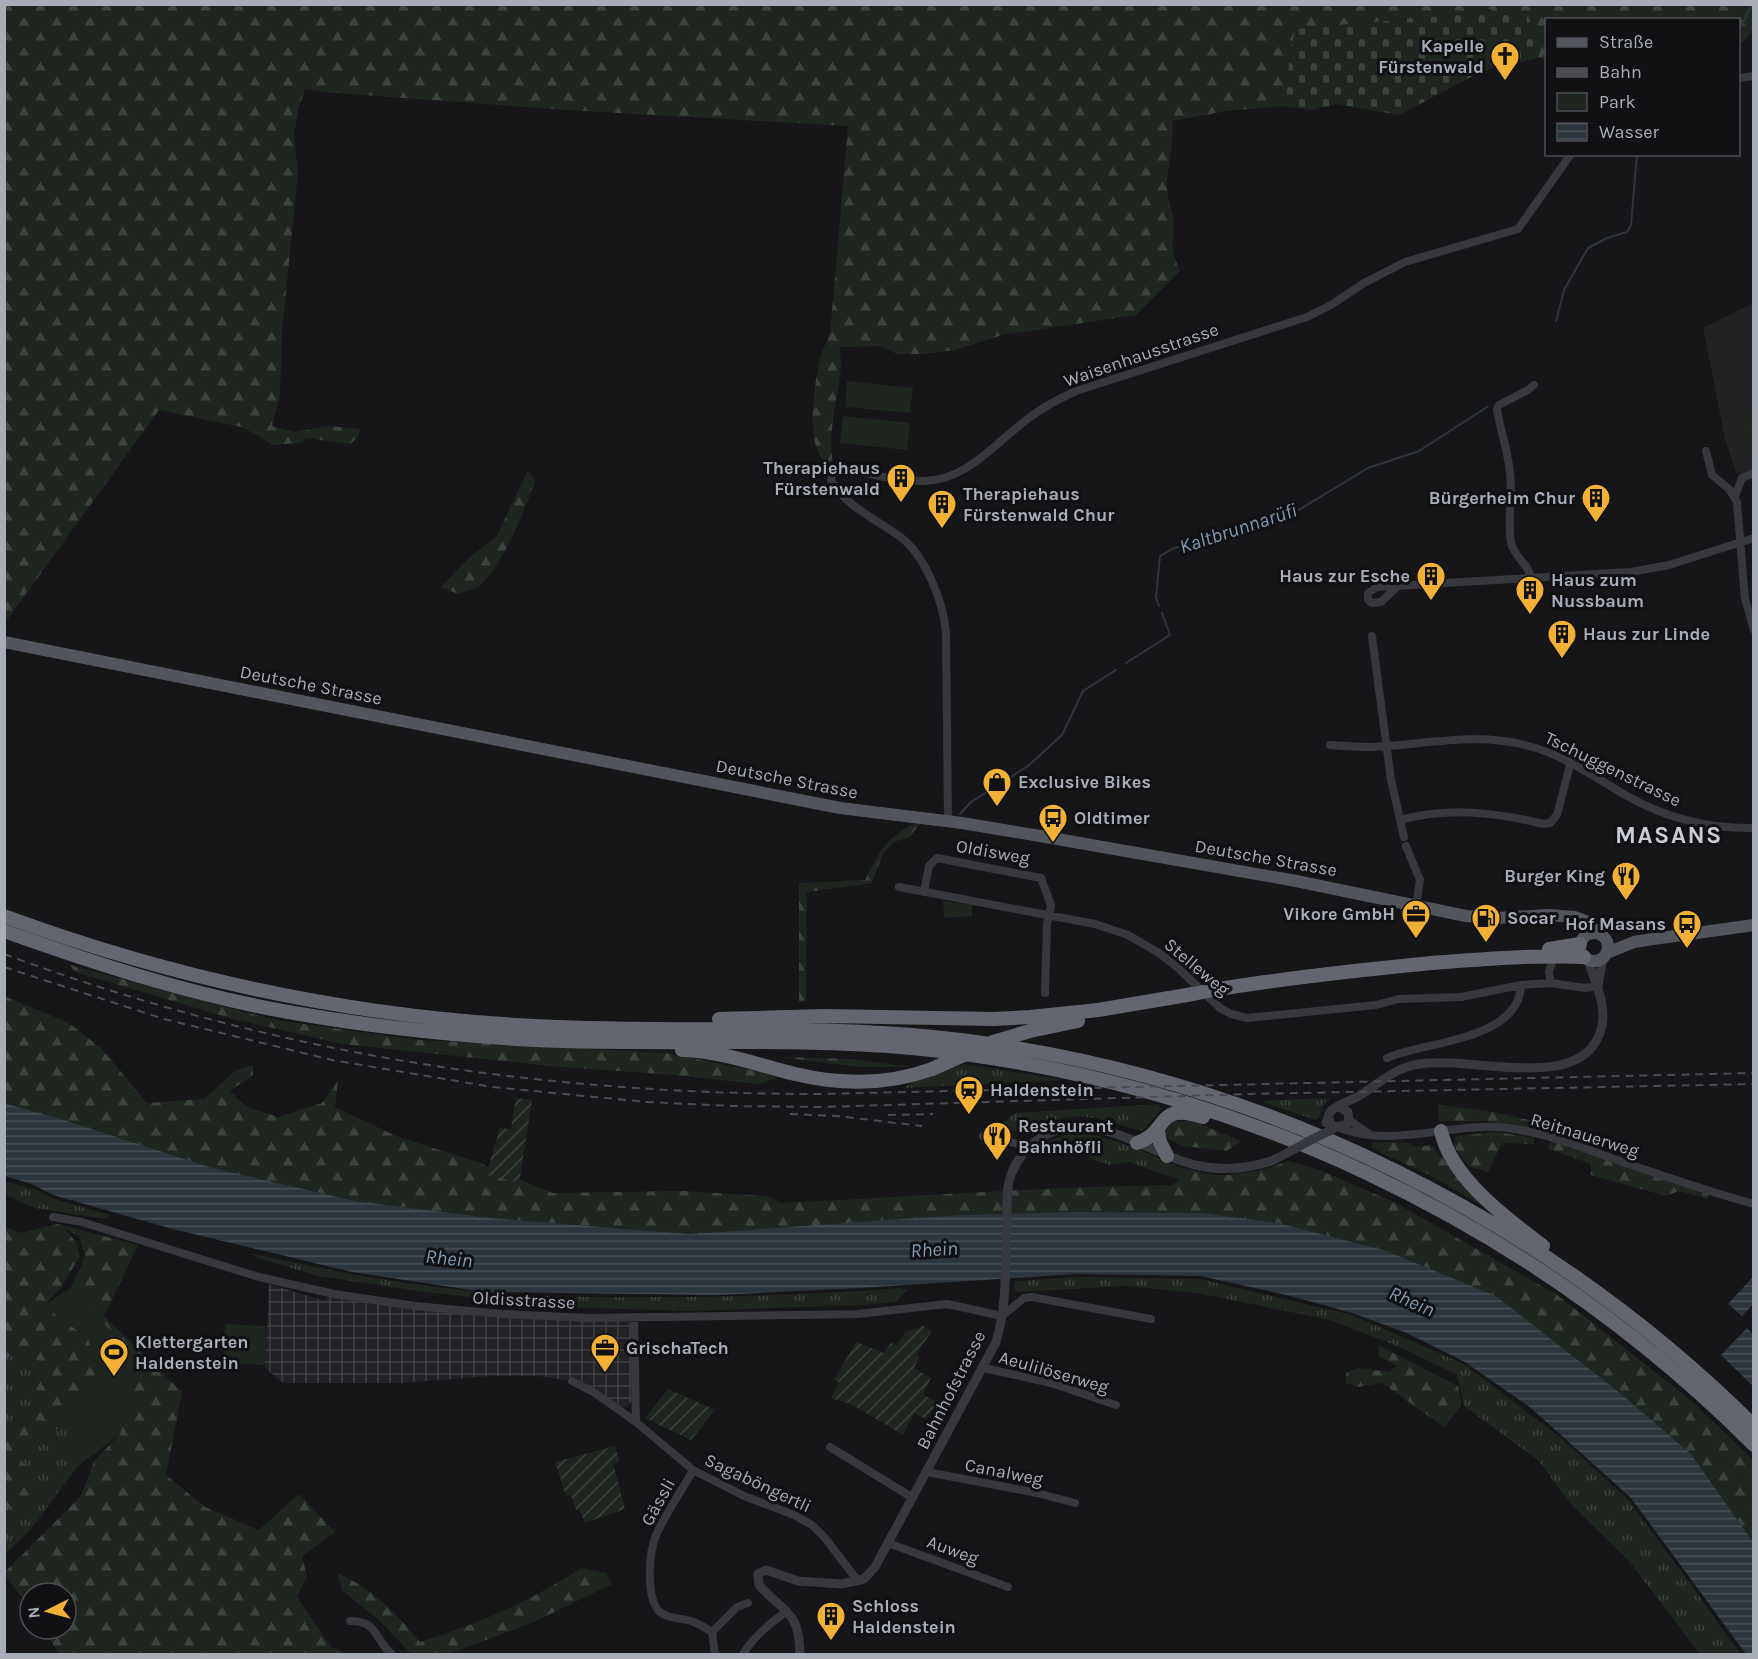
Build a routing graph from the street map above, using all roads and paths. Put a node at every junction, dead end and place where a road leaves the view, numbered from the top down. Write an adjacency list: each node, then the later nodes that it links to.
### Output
1 (1570, 156): 17 (street, Waisenhausstrasse)
2 (1534, 385): 8 (street)
3 (1706, 451): 5 (street)
4 (1754, 473): 5 (street)
5 (1735, 496): 7 (street)
6 (1754, 538): 7 (street)
7 (1740, 542): 8 (street); 10 (street)
8 (1531, 578): 9 (street)
9 (1398, 586)
10 (1754, 630)
11 (1372, 636): 14 (street)
12 (4, 642): 17 (main road, Deutsche Strasse)
13 (1330, 745): 14 (street, Tschuggenstrasse)
14 (1387, 745): 15 (street, Tschuggenstrasse); 16 (street)
15 (1570, 761): 16 (street); 18 (street, Tschuggenstrasse)
16 (1400, 820): 19 (street)
17 (948, 822): 23 (main road, Deutsche Strasse)
18 (1754, 828)
19 (1404, 837)
20 (1406, 846): 23 (street)
21 (899, 887): 22 (street, Stelleweg)
22 (924, 892): 25 (street, Stelleweg); 25 (street, Oldisweg)
23 (1416, 906): 26 (main road, Deutsche Strasse)
24 (4, 916): 40 (highway)
25 (1049, 916): 36 (street, Stelleweg); 38 (street)
26 (1568, 916): 29 (main road, Deutsche Strasse); 31 (main road)
27 (1754, 925): 30 (main road)
28 (4, 931): 41 (highway)
29 (1602, 936): 30 (main road); 31 (main road); 32 (main road)
30 (1634, 942): 32 (main road)
31 (1584, 949): 32 (main road); 33 (highway); 34 (highway); 37 (street)
32 (1605, 956): 37 (street)
33 (1512, 957): 34 (highway); 39 (highway, bridge)
34 (1554, 957): 35 (street)
35 (1551, 984): 36 (street, Stelleweg); 37 (street, Stelleweg)
36 (1521, 985): 42 (street)
37 (1598, 986): 43 (street)
38 (1045, 993)
39 (1165, 999): 40 (highway); 41 (highway, bridge)
40 (570, 1027): 60 (highway)
41 (594, 1042): 54 (highway)
42 (1387, 1058)
43 (1359, 1096): 44 (street); 45 (street)
44 (1338, 1107): 45 (street); 46 (street)
45 (1349, 1118): 46 (street); 49 (street, Reitnauerweg)
46 (1333, 1125): 49 (street, Reitnauerweg); 53 (street, bridge)
47 (1158, 1129): 51 (highway); 53 (highway); 54 (highway)
48 (1441, 1131): 49 (street, Reitnauerweg); 55 (street, Reitnauerweg); 60 (highway)
49 (1368, 1133)
50 (983, 1136): 52 (street)
51 (1137, 1143): 52 (street); 53 (street)
52 (1027, 1149): 57 (street, Bahnhofstrasse)
53 (1167, 1156)
54 (1355, 1167): 66 (highway)
55 (1754, 1204)
56 (53, 1217): 58 (street, Oldisstrasse)
57 (1002, 1316): 58 (street, Oldisstrasse); 59 (street); 61 (street, Bahnhofstrasse)
58 (633, 1317): 64 (street)
59 (1151, 1319)
60 (1634, 1321): 65 (highway)
61 (984, 1368): 63 (street, Aeulilöserweg); 69 (street, Bahnhofstrasse)
62 (572, 1381): 64 (street, Sagaböngertli)
63 (1116, 1405)
64 (636, 1422): 68 (street, Sagaböngertli)
65 (1754, 1426)
66 (1754, 1445)
67 (830, 1447): 70 (street)
68 (693, 1470): 73 (street, Sagaböngertli); 78 (street, Gässli)
69 (927, 1472): 70 (street, Bahnhofstrasse); 71 (street, Canalweg)
70 (913, 1498): 72 (street, Bahnhofstrasse)
71 (1075, 1503)
72 (888, 1543): 73 (street, Bahnhofstrasse); 74 (street, Auweg)
73 (858, 1581): 76 (street)
74 (1008, 1587)
75 (748, 1603): 78 (street)
76 (788, 1611): 81 (street); 82 (street)
77 (350, 1621): 79 (street)
78 (712, 1632): 80 (street)
79 (392, 1654)
80 (715, 1654)
81 (743, 1654)
82 (800, 1654)

